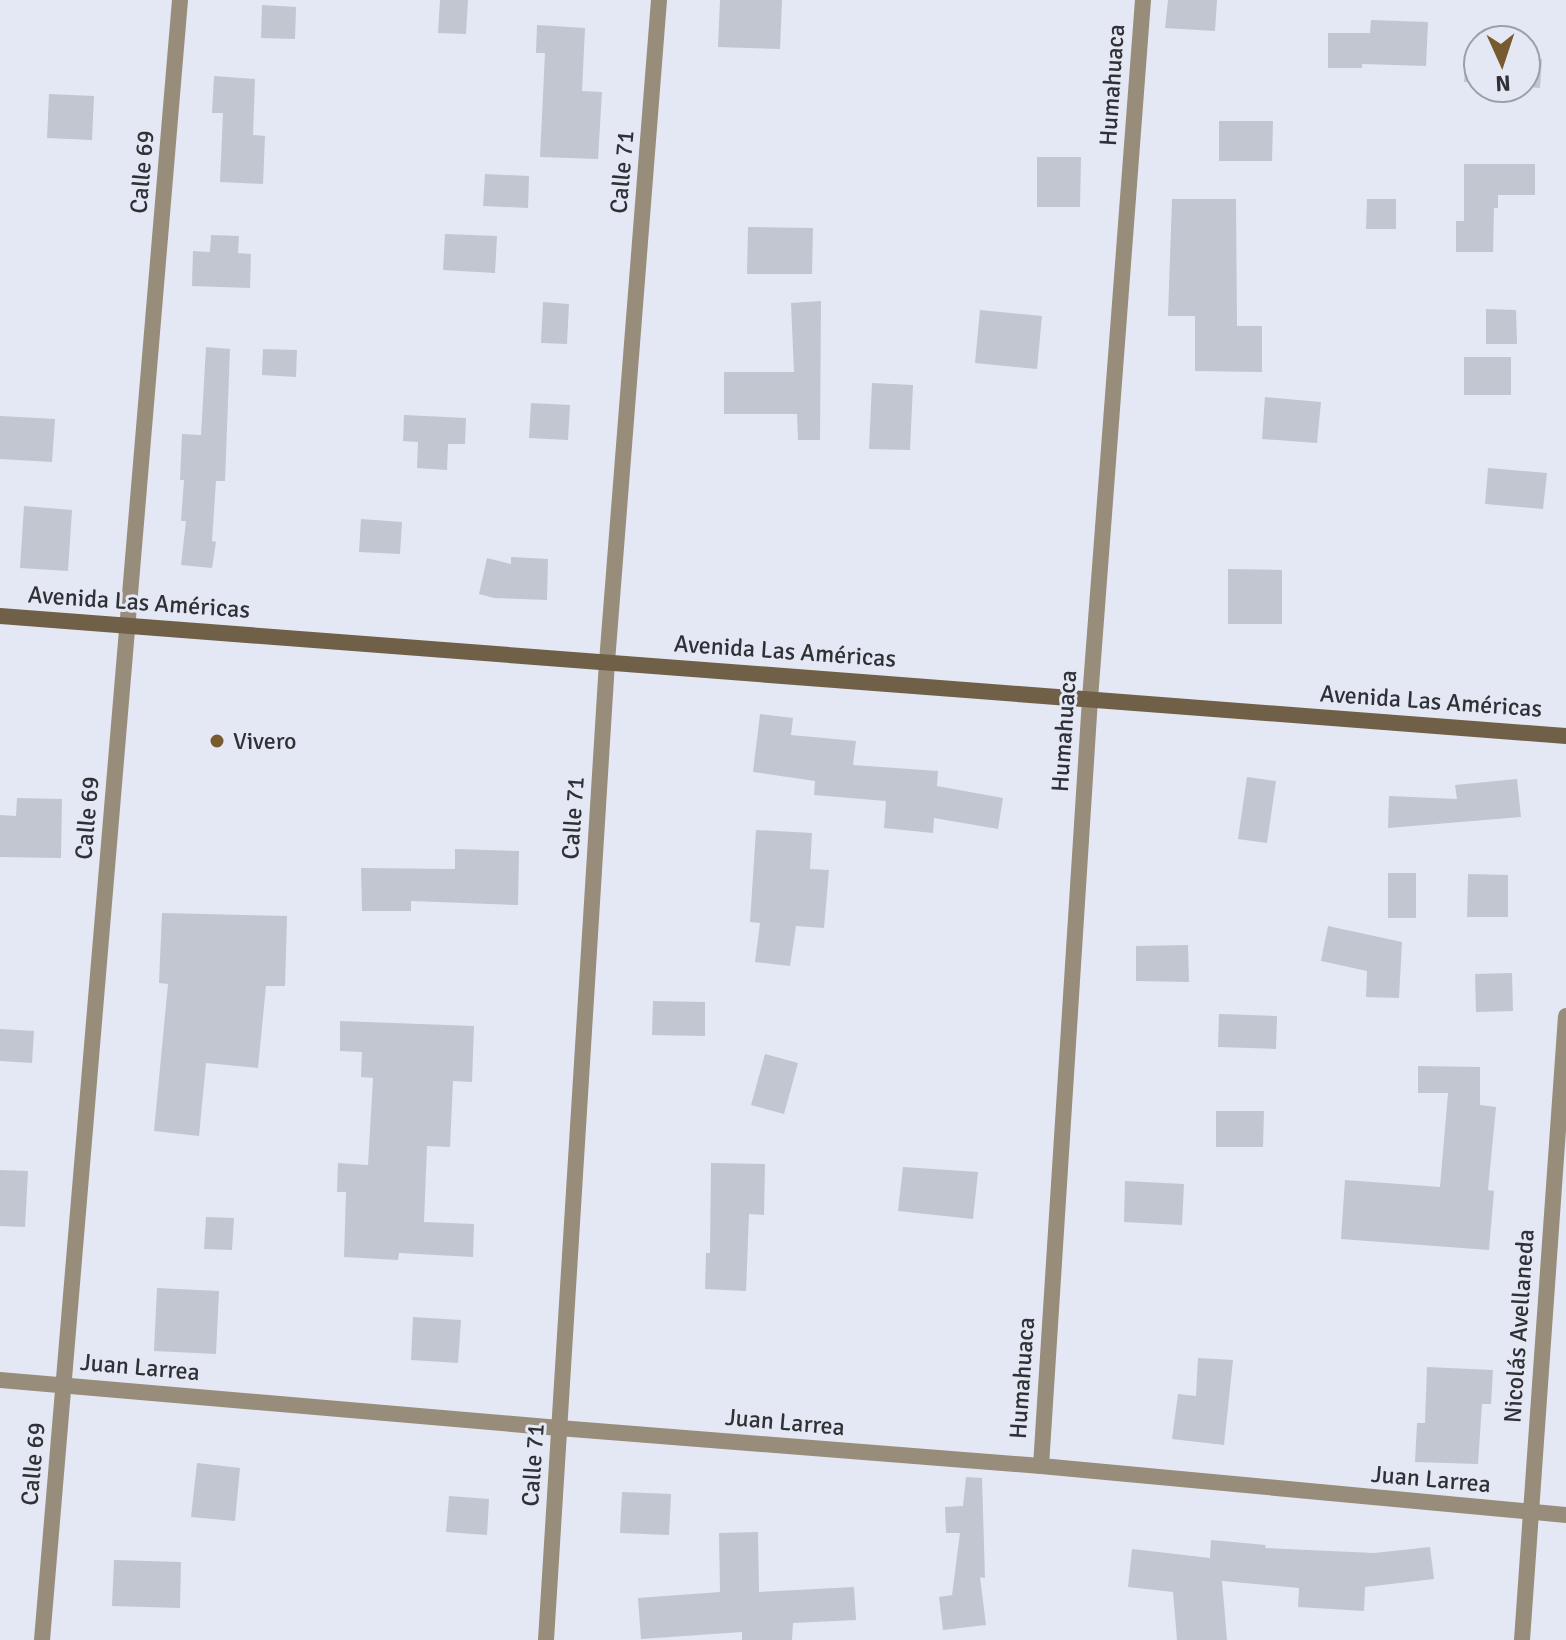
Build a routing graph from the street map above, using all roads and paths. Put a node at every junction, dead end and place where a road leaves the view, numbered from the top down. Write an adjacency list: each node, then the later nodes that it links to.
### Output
1 (180, 0): 5 (street, Calle 69)
2 (659, 0): 6 (street, Calle 71)
3 (1143, 0): 7 (street, Humahuaca)
4 (0, 616): 5 (main road, Avenida Las Américas)
5 (128, 625): 6 (main road, Avenida Las Américas); 11 (street, Calle 69)
6 (607, 662): 7 (main road, Avenida Las Américas); 12 (street, Calle 71)
7 (1090, 699): 8 (main road, Avenida Las Américas); 13 (street, Humahuaca)
8 (1566, 736)
9 (1566, 1016): 14 (street, Nicolás Avellaneda)
10 (0, 1380): 11 (street, Juan Larrea)
11 (63, 1385): 12 (street, Juan Larrea); 16 (street, Calle 69)
12 (559, 1428): 13 (street, Juan Larrea); 17 (street, Calle 71)
13 (1041, 1466): 14 (street, Juan Larrea)
14 (1529, 1512): 15 (street, Juan Larrea); 18 (street, Nicolás Avellaneda)
15 (1566, 1515)
16 (42, 1640)
17 (546, 1640)
18 (1522, 1640)

